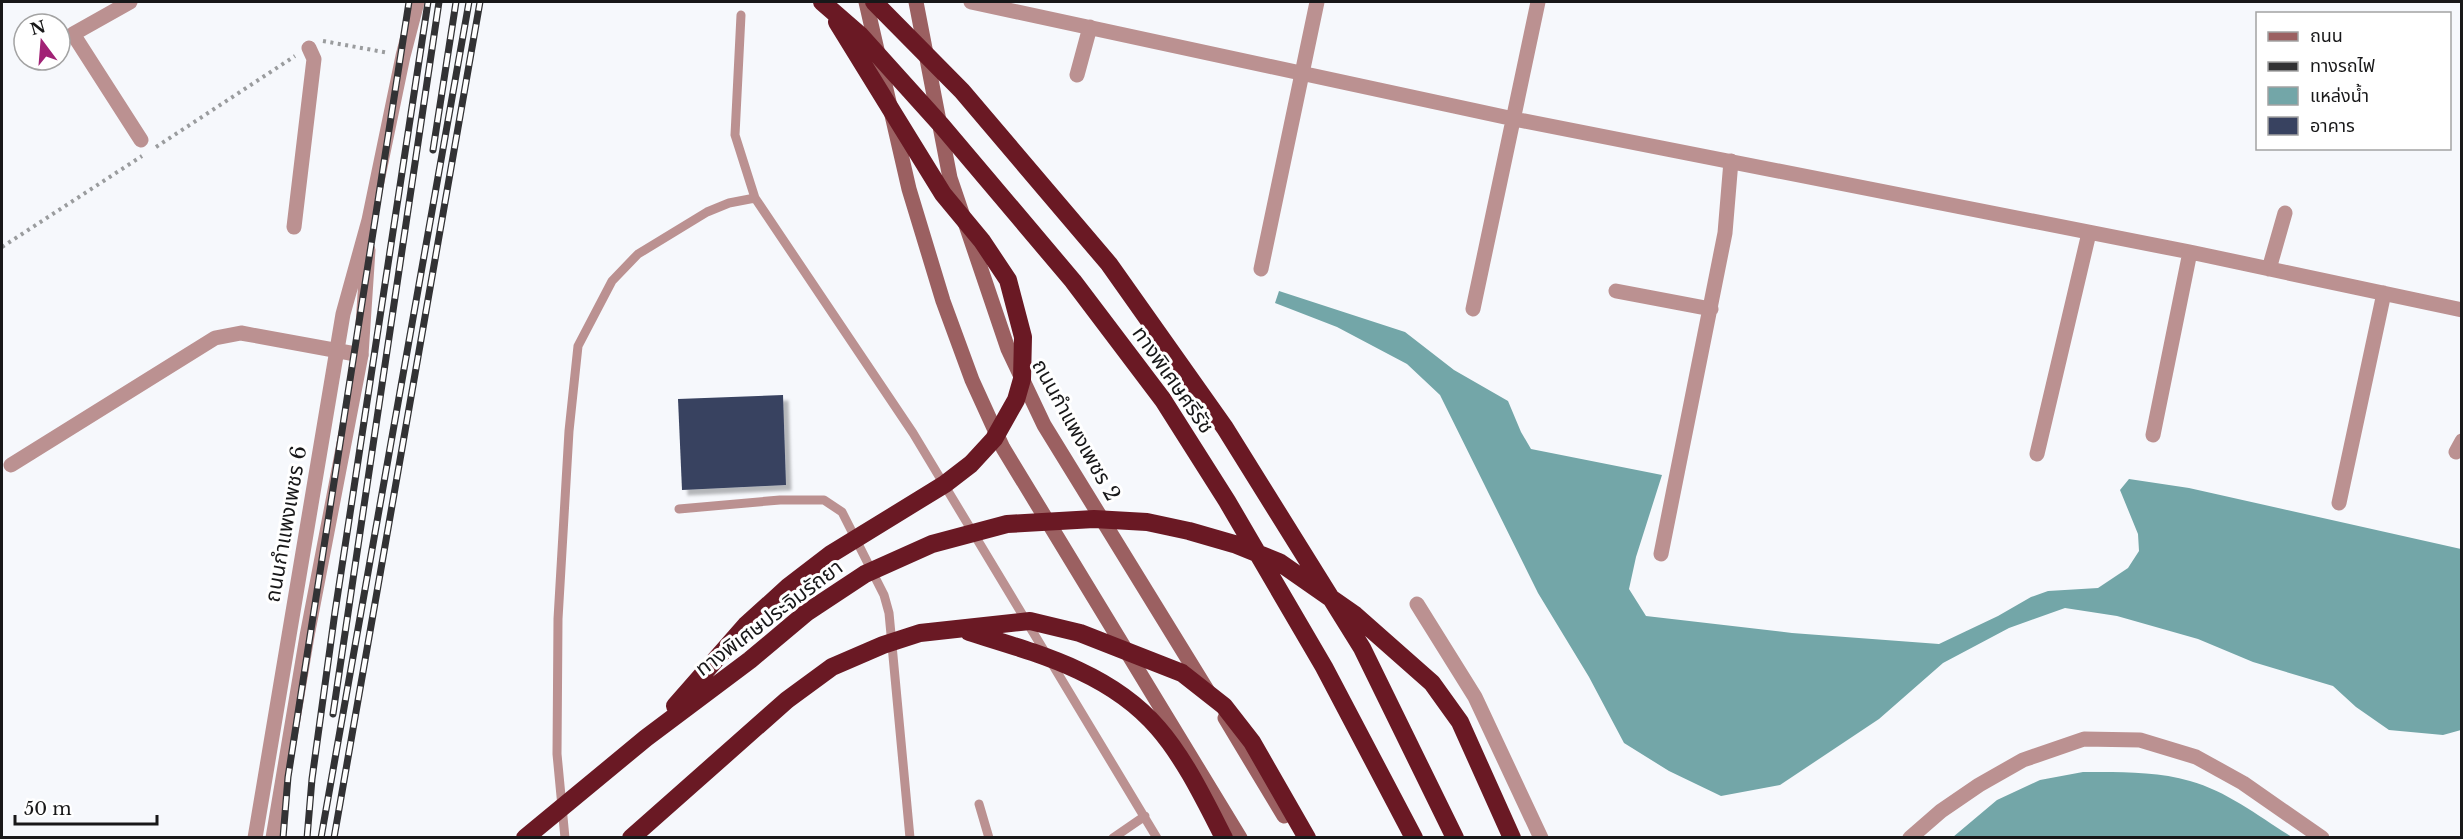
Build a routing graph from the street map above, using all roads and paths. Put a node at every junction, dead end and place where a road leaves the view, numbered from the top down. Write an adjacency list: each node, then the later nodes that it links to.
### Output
1 (130, 2): 17 (street)
2 (417, 2): 13 (street, ถนนกำแพงเพชร 6)
3 (866, 2): 56 (main road)
4 (874, 2): 60 (highway, ทางพิเศษศรีรัช)
5 (916, 2): 57 (main road, ถนนกำแพงเพชร 2)
6 (974, 2): 11 (street)
7 (1317, 2): 14 (street)
8 (1538, 2): 16 (street)
9 (826, 5): 43 (highway); 59 (highway, ทางพิเศษศรีรัช)
10 (741, 15): 19 (lane)
11 (1090, 27): 14 (street); 15 (street)
12 (309, 48): 13 (path); 22 (street); 24 (path)
13 (403, 56): 21 (street, ถนนกำแพงเพชร 6)
14 (1301, 73): 16 (street); 27 (street)
15 (1077, 75)
16 (1514, 119): 18 (street); 30 (street)
17 (141, 140)
18 (1731, 161): 23 (street); 31 (street)
19 (755, 198): 45 (lane); 50 (lane)
20 (2285, 213): 26 (street)
21 (369, 220): 33 (street, ถนนกำแพงเพชร 6); 34 (street, ถนนกำแพงเพชร 6)
22 (294, 228)
23 (2089, 233): 25 (street); 36 (street)
24 (2, 247)
25 (2190, 252): 26 (street); 35 (street)
26 (2269, 268): 29 (street)
27 (1261, 269)
28 (1617, 291): 31 (street)
29 (2384, 293): 32 (street); 38 (street)
30 (1473, 309)
31 (1711, 309): 40 (street)
32 (2462, 309)
33 (337, 351): 34 (street); 37 (street); 47 (street, ถนนกำแพงเพชร 6)
34 (361, 355): 48 (street, ถนนกำแพงเพชร 6)
35 (2153, 435)
36 (2037, 454)
37 (11, 465)
38 (2339, 503)
39 (679, 509): 52 (lane)
40 (1661, 554)
41 (1417, 604): 62 (street)
42 (962, 630): 51 (highway); 55 (highway); 58 (highway)
43 (646, 738): 49 (highway, ทางพิเศษประจิมรัถยา); 61 (highway, ทางพิเศษประจิมรัถยา)
44 (979, 804): 53 (lane)
45 (1144, 816): 46 (lane); 54 (lane)
46 (1119, 836)
47 (255, 837)
48 (273, 837)
49 (525, 837)
50 (565, 837)
51 (631, 837)
52 (910, 837)
53 (989, 837)
54 (1158, 837)
55 (1224, 837)
56 (1240, 837)
57 (1298, 837)
58 (1307, 837)
59 (1414, 837)
60 (1455, 837)
61 (1512, 837)
62 (1541, 837)
63 (1910, 837): 64 (street)
64 (2322, 837)

